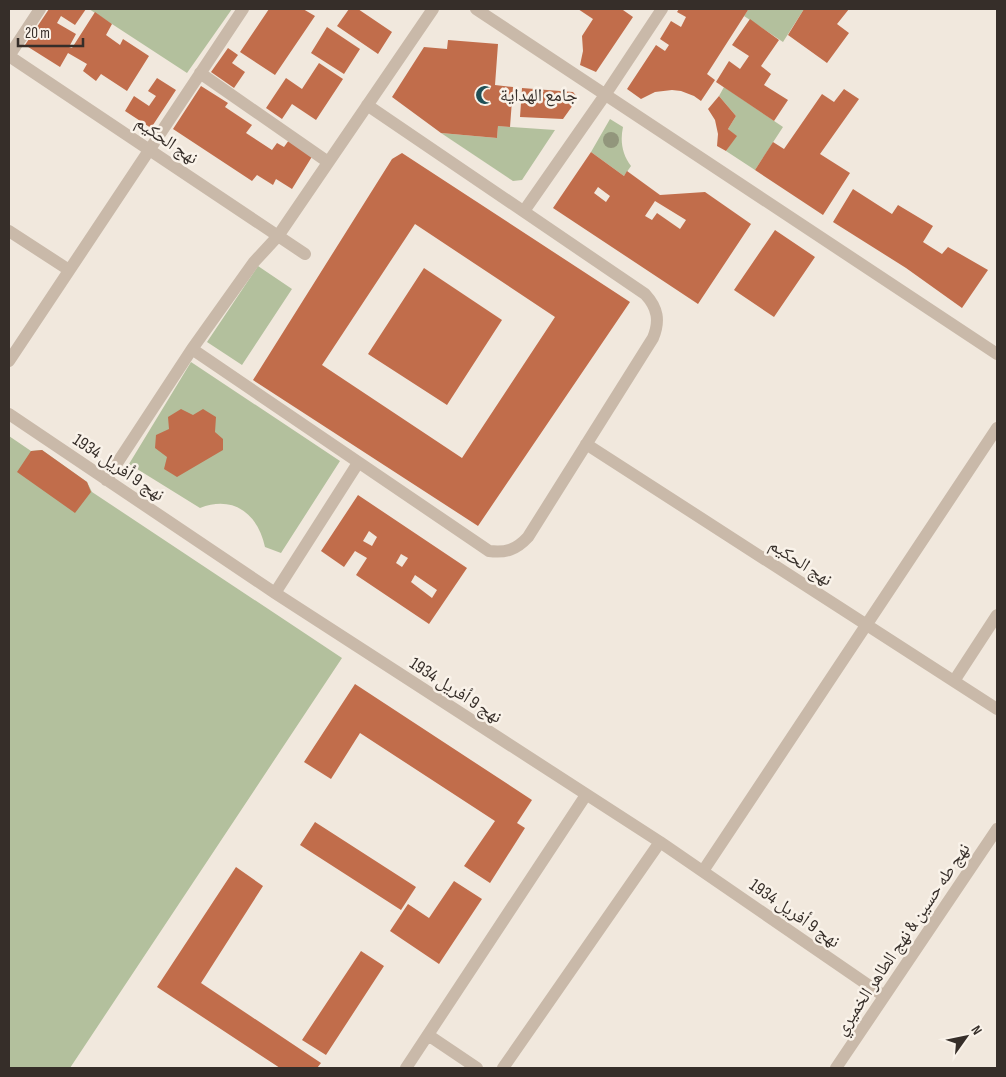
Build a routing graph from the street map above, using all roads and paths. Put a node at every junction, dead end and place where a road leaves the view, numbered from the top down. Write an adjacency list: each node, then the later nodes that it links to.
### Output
1 (40, 9): 6 (street)
2 (243, 9): 7 (street)
3 (433, 9): 9 (street)
4 (476, 9): 8 (street)
5 (662, 9): 8 (street)
6 (9, 56): 10 (street, نهج الحكيم)
7 (200, 73): 10 (street); 11 (street)
8 (605, 94): 12 (street); 18 (street)
9 (367, 105): 11 (street); 12 (street)
10 (149, 150): 14 (street, نهج الحكيم); 16 (street)
11 (328, 162): 14 (street)
12 (524, 211): 22 (street)
13 (9, 231): 16 (street)
14 (278, 236): 15 (street, نهج الحكيم); 17 (street)
15 (305, 254)
16 (69, 270): 19 (street)
17 (192, 349): 23 (street); 24 (street)
18 (997, 354)
19 (9, 361)
20 (9, 414): 24 (street, نهج 9 أفريل 1934)
21 (997, 428): 27 (street)
22 (586, 444): 23 (street); 27 (street, نهج الحكيم)
23 (358, 463): 25 (street)
24 (106, 480): 25 (street, نهج 9 أفريل 1934)
25 (275, 593): 30 (street, نهج 9 أفريل 1934)
26 (997, 615): 28 (street)
27 (865, 624): 28 (street, نهج الحكيم); 33 (street)
28 (954, 681): 29 (street, نهج الحكيم)
29 (997, 709)
30 (586, 795): 32 (street, نهج 9 أفريل 1934); 35 (street)
31 (997, 829): 34 (street, نهج طه حسين & نهج الطاهر الخميري)
32 (660, 842): 33 (street, نهج 9 أفريل 1934); 38 (street)
33 (703, 871): 34 (street, نهج 9 أفريل 1934)
34 (884, 996): 39 (street, نهج طه حسين & نهج الطاهر الخميري)
35 (428, 1035): 36 (street); 37 (street)
36 (406, 1068)
37 (477, 1068)
38 (503, 1068)
39 (836, 1068)

